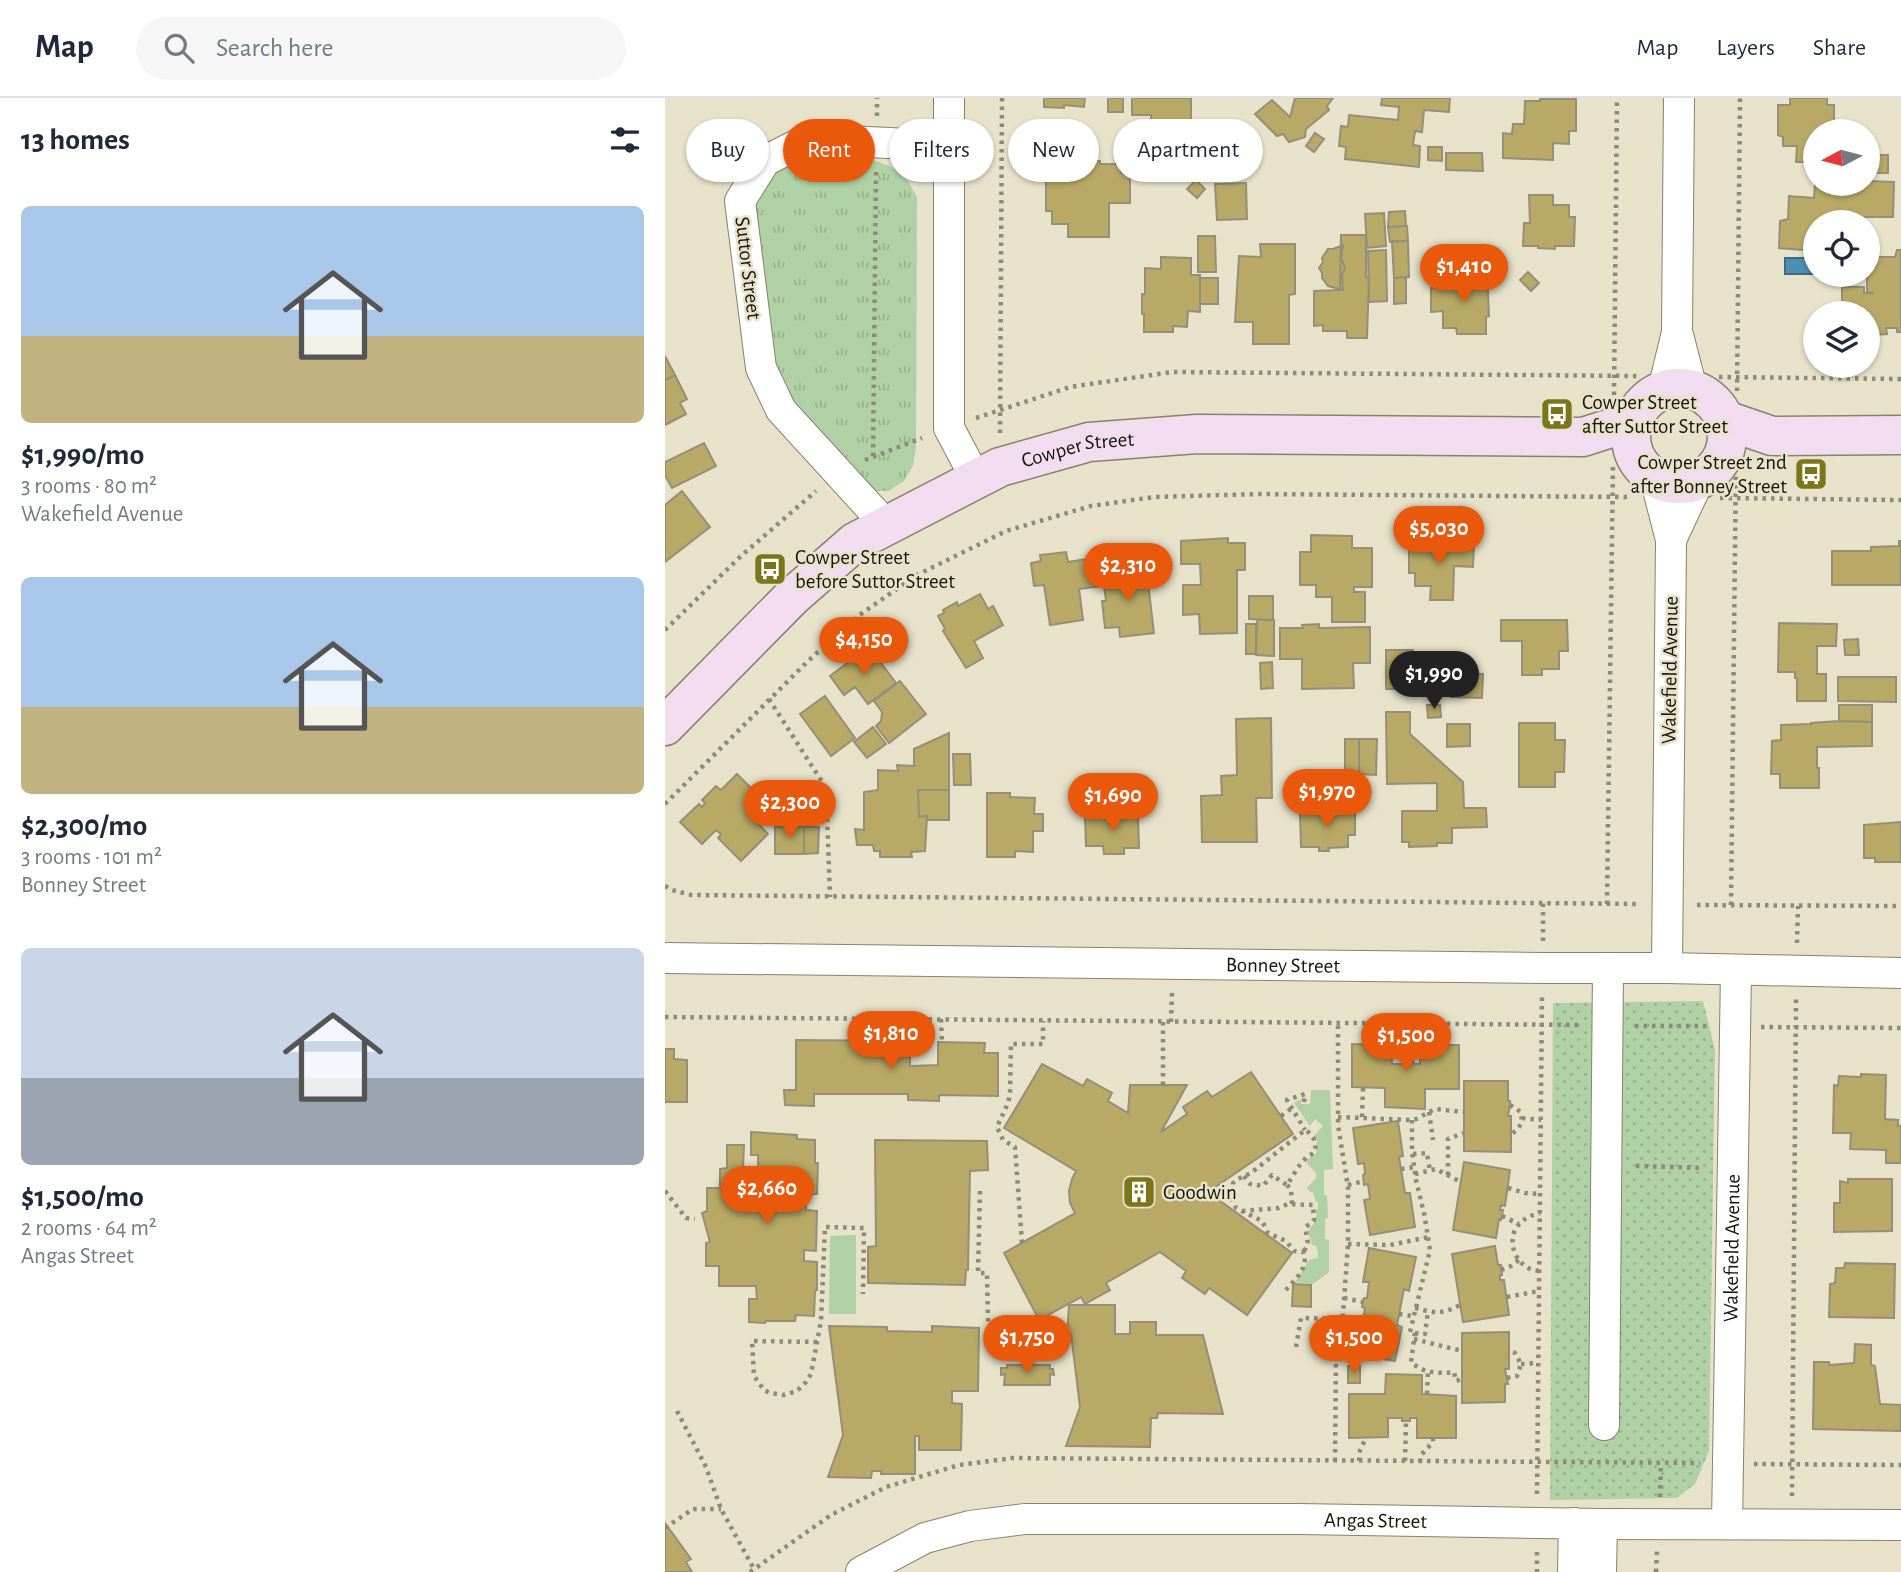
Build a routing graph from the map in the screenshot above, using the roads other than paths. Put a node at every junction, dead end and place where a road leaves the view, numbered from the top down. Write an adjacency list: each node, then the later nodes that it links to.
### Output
1 (949, 98): 3 (street)
2 (1679, 98): 6 (street)
3 (949, 119)
4 (889, 143): 15 (street, Suttor Street)
5 (949, 182): 14 (street)
6 (1678, 390): 7 (street); 8 (street)
7 (1725, 420): 10 (street); 12 (street)
8 (1633, 421): 11 (street, Cowper Street); 13 (street)
9 (1901, 435): 10 (street)
10 (1772, 436): 12 (street)
11 (1583, 437): 13 (street, Cowper Street); 14 (street, Cowper Street)
12 (1708, 472): 13 (street); 16 (street, Wakefield Avenue)
13 (1650, 474): 16 (street, Wakefield Avenue)
14 (976, 479): 15 (street, Cowper Street)
15 (887, 526): 17 (street, Cowper Street)
16 (1671, 540): 20 (street, Wakefield Avenue)
17 (665, 726)
18 (665, 958): 19 (street, Bonney Street)
19 (1608, 968): 20 (street, Bonney Street); 23 (street)
20 (1667, 968): 21 (street, Bonney Street)
21 (1736, 971): 22 (street, Bonney Street); 25 (street, Wakefield Avenue)
22 (1901, 973)
23 (1604, 1425)
24 (1588, 1524): 25 (street, Angas Street); 27 (street, Angas Street); 28 (street); 29 (street)
25 (1727, 1524): 26 (street, Angas Street)
26 (1901, 1525)
27 (861, 1572)
28 (1573, 1572)
29 (1601, 1572)

